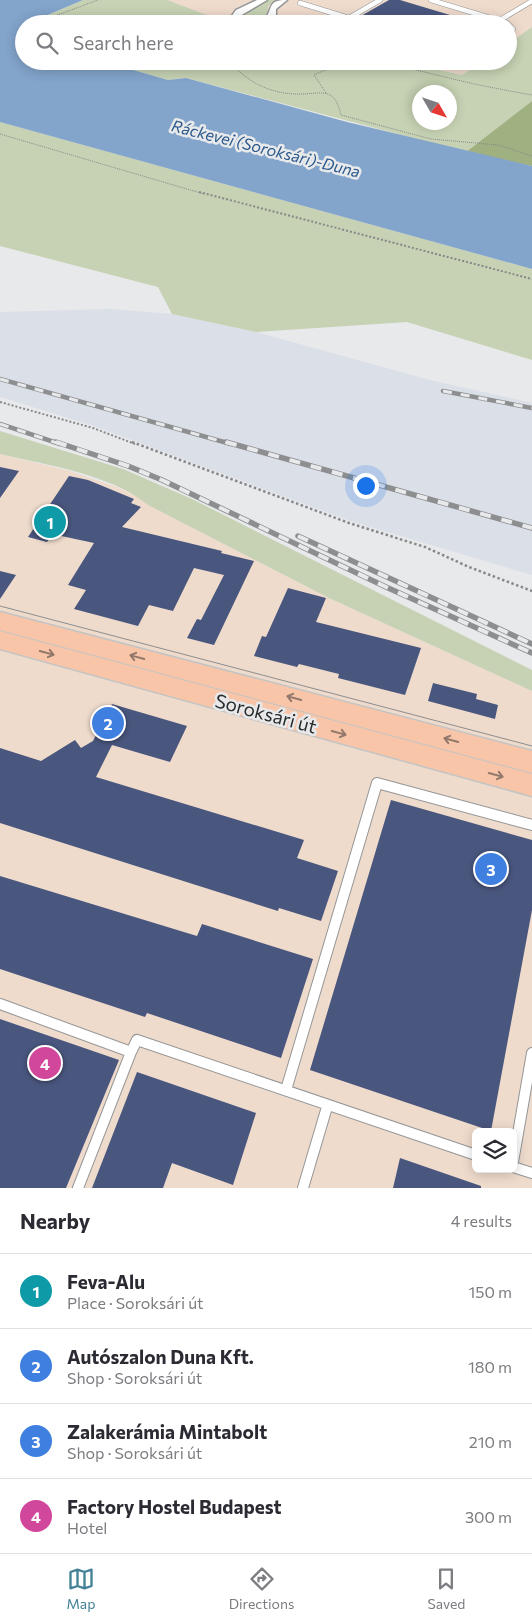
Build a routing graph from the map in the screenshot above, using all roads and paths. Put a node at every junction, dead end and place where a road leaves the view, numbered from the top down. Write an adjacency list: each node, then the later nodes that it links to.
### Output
1 (98, 0): 8 (path)
2 (263, 0): 9 (street)
3 (283, 0): 10 (street)
4 (380, 0): 12 (lane)
5 (431, 0): 13 (lane)
6 (532, 1): 14 (lane)
7 (300, 3): 11 (lane)
8 (57, 15)
9 (237, 15)
10 (272, 15)
11 (339, 15)
12 (354, 15)
13 (483, 15)
14 (508, 15)
15 (237, 70): 18 (path)
16 (323, 70): 18 (path)
17 (415, 70): 19 (path)
18 (326, 93): 21 (path)
19 (532, 95)
20 (0, 134): 22 (path)
21 (532, 156)
22 (532, 279)
23 (0, 402): 24 (path)
24 (532, 591)
25 (0, 621): 27 (main road, Soroksári út, one-way to 25)
26 (0, 640): 28 (main road, Soroksári út, one-way to 28)
27 (532, 762)
28 (532, 785)
29 (532, 825): 33 (lane)
30 (0, 1004): 31 (lane)
31 (131, 1052): 33 (lane); 39 (lane)
32 (532, 1053): 35 (lane)
33 (286, 1090): 34 (lane)
34 (327, 1107): 36 (lane); 40 (lane)
35 (517, 1139)
36 (472, 1154)
37 (517, 1168): 38 (lane)
38 (532, 1173)
39 (78, 1188)
40 (303, 1188)

